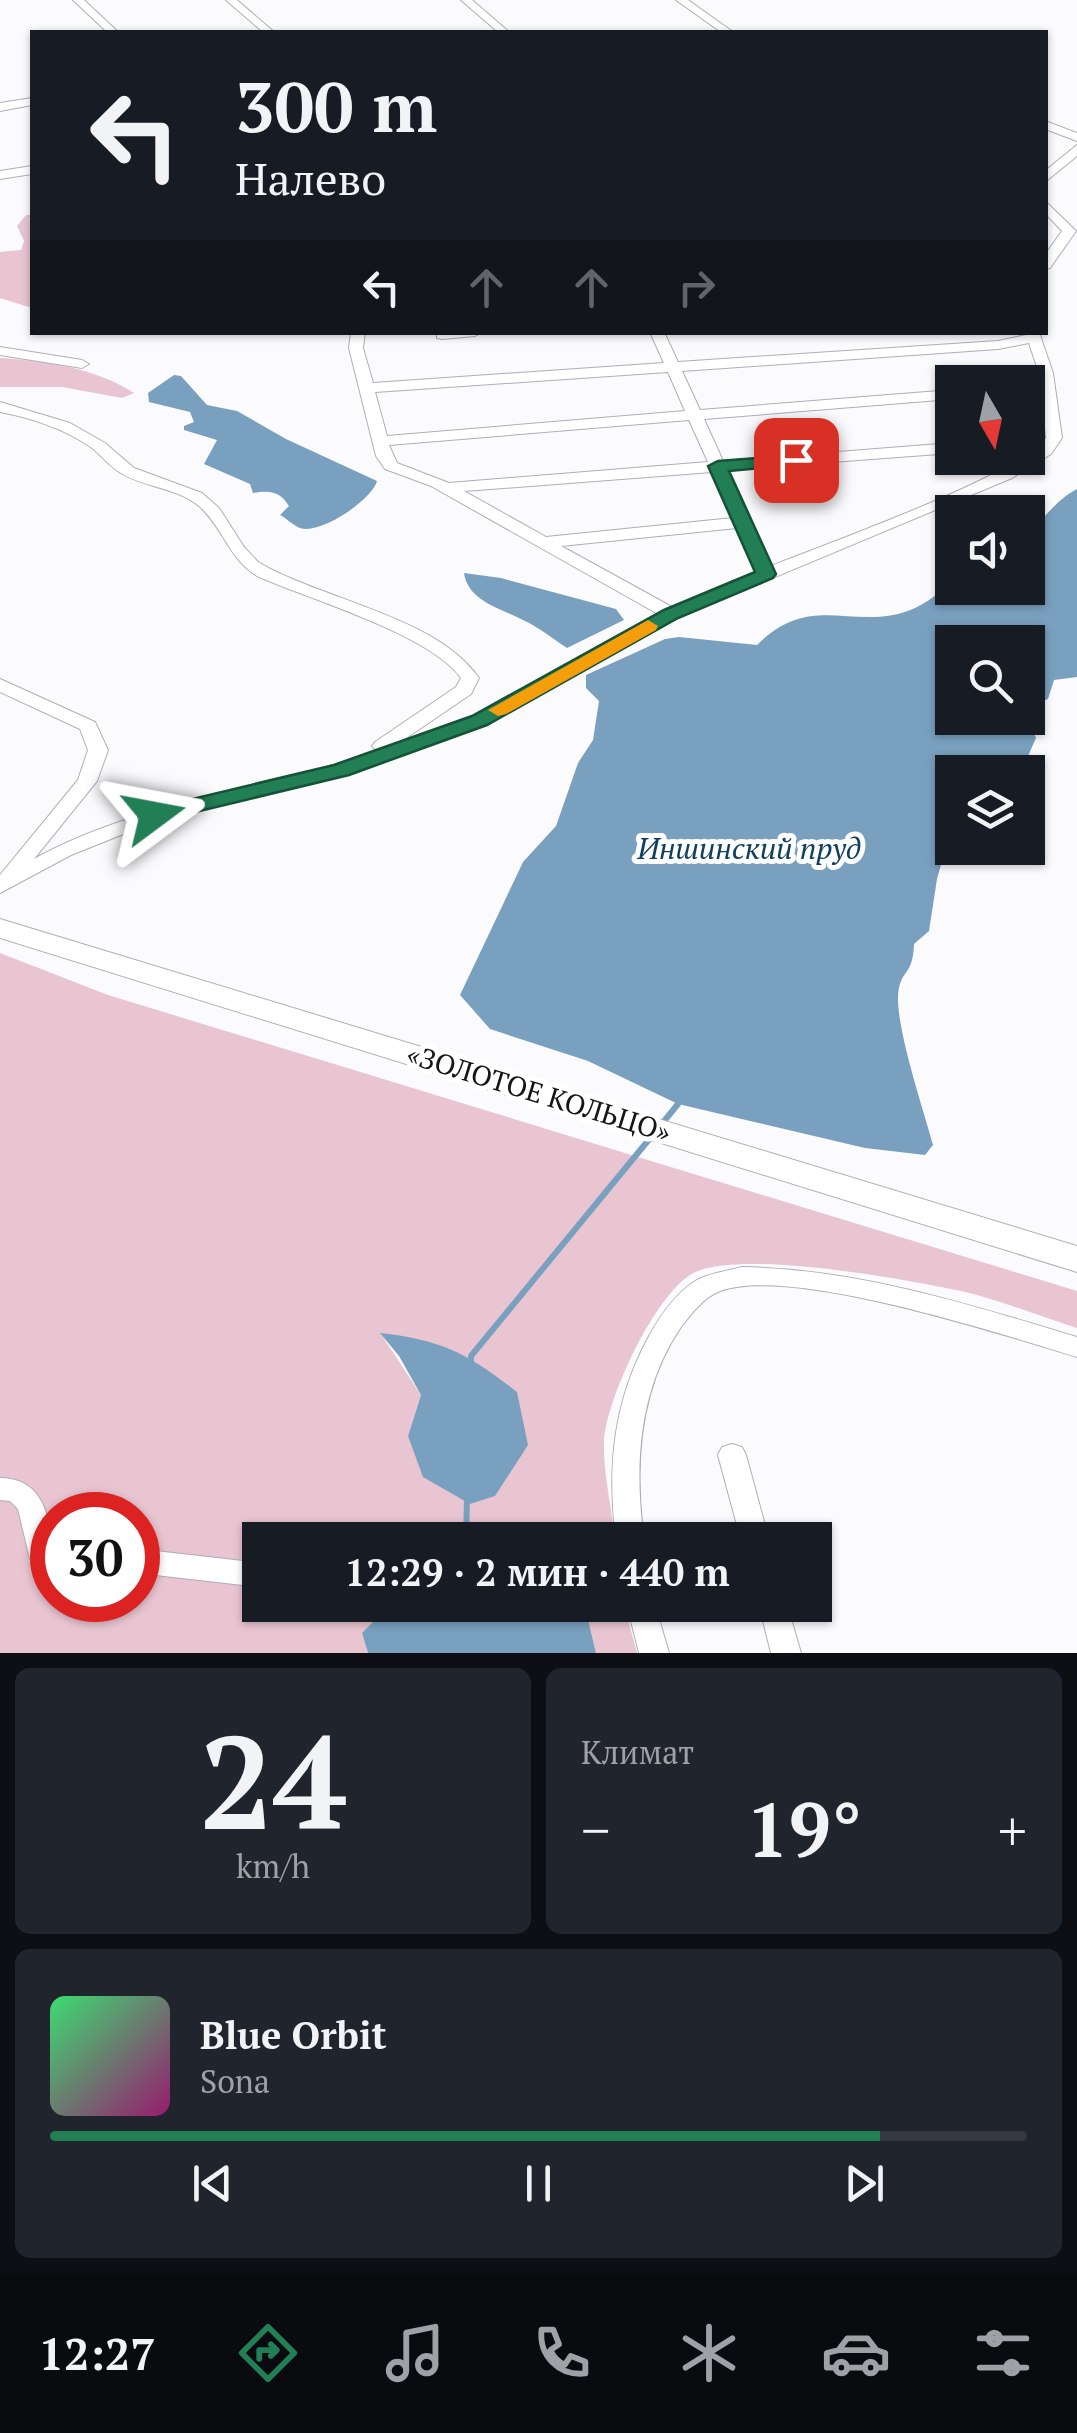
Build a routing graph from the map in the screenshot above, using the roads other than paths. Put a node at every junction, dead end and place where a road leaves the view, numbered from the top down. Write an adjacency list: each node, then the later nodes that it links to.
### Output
1 (78, 0): 5 (street)
2 (231, 0): 6 (street)
3 (466, 0): 7 (street)
4 (681, 0): 8 (street)
5 (111, 30)
6 (267, 30)
7 (502, 30)
8 (725, 30)
9 (30, 102): 10 (street)
10 (0, 106)
11 (1048, 126): 12 (street)
12 (1077, 137)
13 (1077, 149): 16 (street)
14 (30, 170): 15 (street)
15 (0, 175)
16 (1048, 175)
17 (1048, 208): 19 (street)
18 (1048, 220): 19 (street)
19 (1062, 222): 20 (street)
20 (1048, 260)
21 (358, 335): 27 (street)
22 (658, 335): 26 (street)
23 (1033, 336): 26 (street); 30 (street)
24 (0, 350): 25 (street)
25 (82, 364)
26 (672, 366): 27 (street); 32 (street)
27 (367, 388): 33 (street)
28 (935, 395): 32 (street)
29 (1045, 401): 30 (street)
30 (1051, 403): 34 (street)
31 (0, 407): 44 (street)
32 (694, 414): 33 (street); 36 (street)
33 (382, 441): 38 (street)
34 (1045, 442)
35 (935, 449): 36 (street)
36 (718, 466): 38 (street); 39 (street)
37 (992, 475): 41 (street)
38 (445, 488): 40 (street)
39 (742, 522): 40 (street); 41 (street)
40 (540, 542): 42 (street)
41 (766, 574): 42 (street)
42 (671, 614): 44 (street)
43 (0, 685): 45 (street)
44 (341, 770): 45 (street)
45 (2, 885)
46 (0, 928): 47 (highway, «ЗОЛОТОЕ КОЛЬЦО»)
47 (1077, 1259)
48 (1077, 1347): 52 (street)
49 (732, 1455): 53 (street)
50 (0, 1489): 51 (street)
51 (30, 1509)
52 (629, 1522)
53 (750, 1522)
54 (160, 1564): 55 (street)
55 (242, 1573)
56 (646, 1622): 58 (street)
57 (778, 1622): 59 (street)
58 (654, 1653)
59 (786, 1653)

